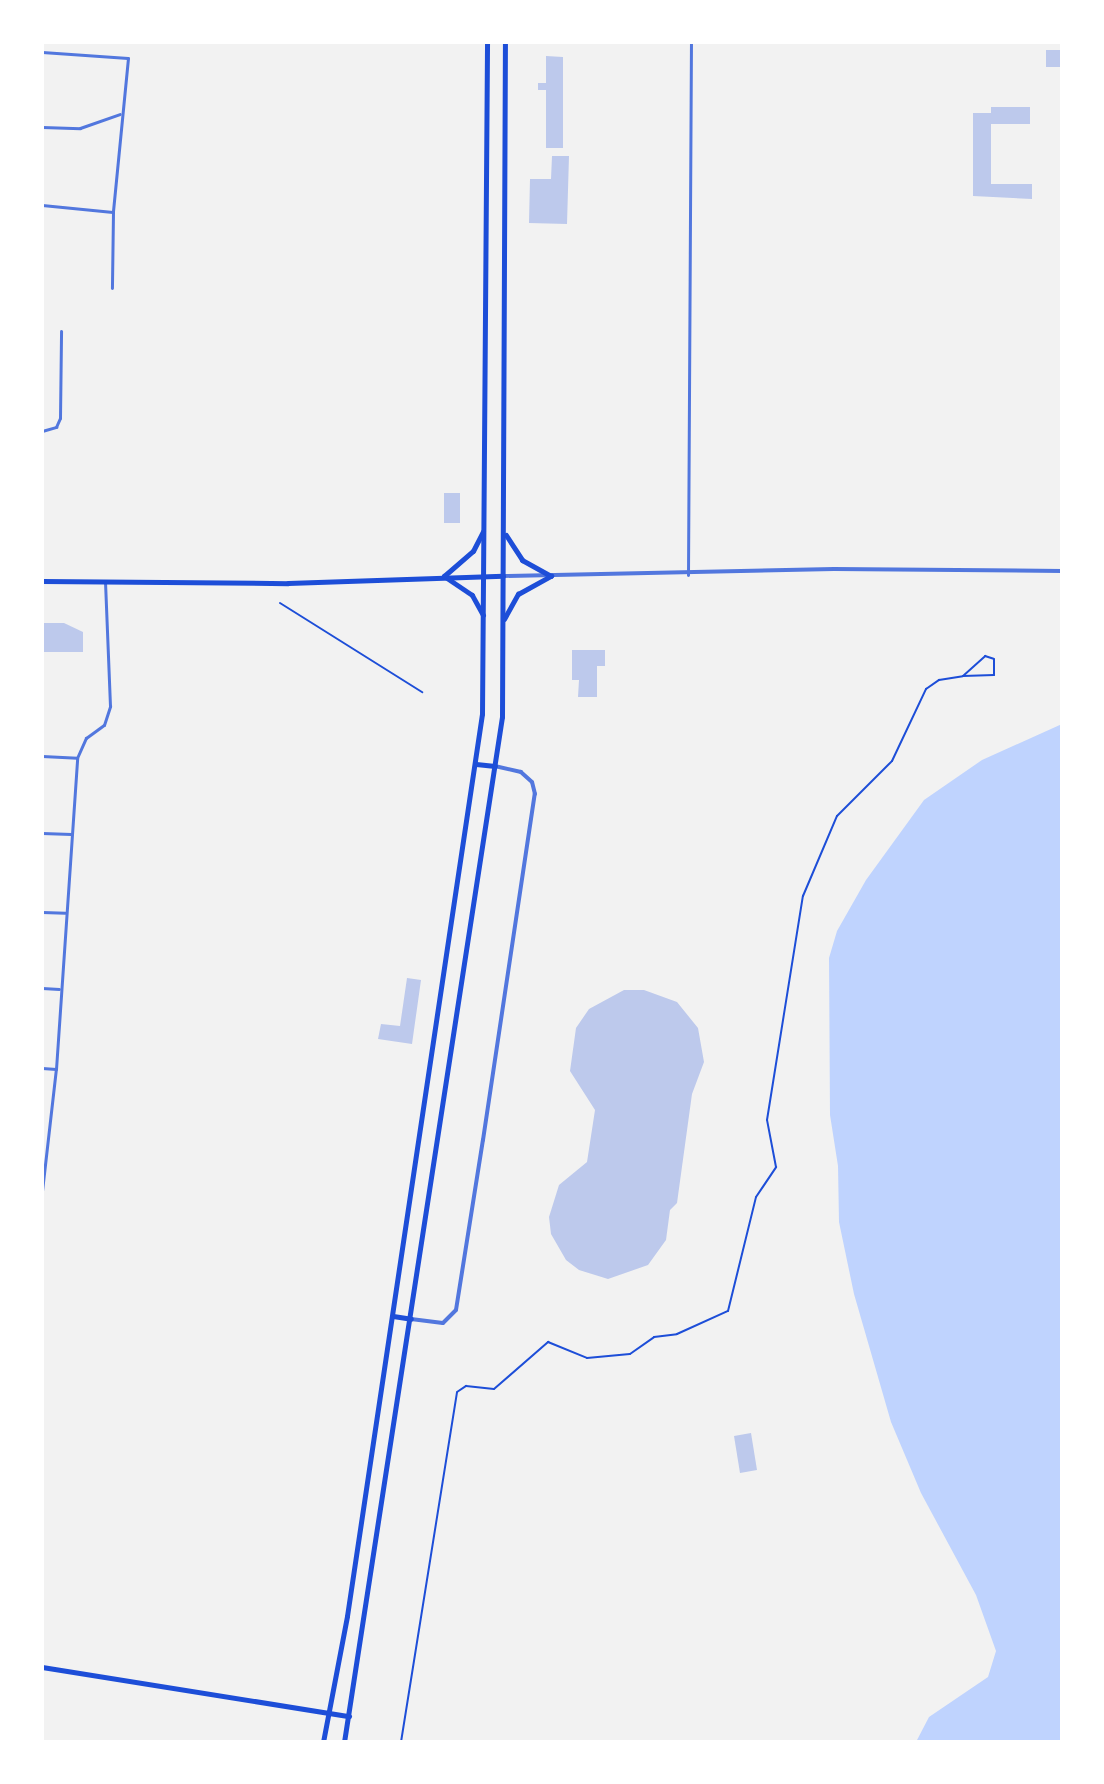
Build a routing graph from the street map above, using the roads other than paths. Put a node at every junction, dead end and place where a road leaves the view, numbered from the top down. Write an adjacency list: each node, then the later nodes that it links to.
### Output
1 (487, 42): 12 (main road)
2 (505, 42): 13 (main road)
3 (691, 42): 15 (street)
4 (42, 52): 5 (street)
5 (122, 113): 6 (street); 8 (street)
6 (42, 127)
7 (42, 205): 8 (street)
8 (113, 212): 9 (street)
9 (112, 288)
10 (61, 331): 11 (street)
11 (42, 431)
12 (485, 525): 16 (main road); 19 (main road)
13 (505, 534): 17 (main road); 18 (main road)
14 (1062, 571): 15 (street)
15 (688, 575): 18 (street)
16 (444, 576): 19 (main road); 21 (main road); 22 (main road)
17 (504, 576): 18 (street); 19 (main road); 23 (main road)
18 (551, 576): 23 (main road)
19 (484, 577): 22 (main road)
20 (42, 581): 21 (main road)
21 (105, 581): 25 (street)
22 (484, 619): 26 (main road)
23 (503, 621): 27 (main road)
24 (42, 756): 25 (street)
25 (77, 758): 29 (street)
26 (476, 764): 27 (main road); 37 (main road)
27 (495, 766): 38 (main road); 38 (street)
28 (42, 833): 29 (street)
29 (71, 834): 31 (street)
30 (42, 912): 31 (street)
31 (65, 913): 33 (street)
32 (42, 988): 33 (street)
33 (59, 989): 35 (street)
34 (42, 1068): 35 (street)
35 (56, 1069): 36 (street)
36 (42, 1191)
37 (393, 1316): 38 (main road); 40 (main road)
38 (411, 1319): 41 (main road)
39 (42, 1667): 40 (main road)
40 (329, 1712): 41 (main road); 42 (main road)
41 (349, 1716): 43 (main road)
42 (323, 1742)
43 (344, 1742)

